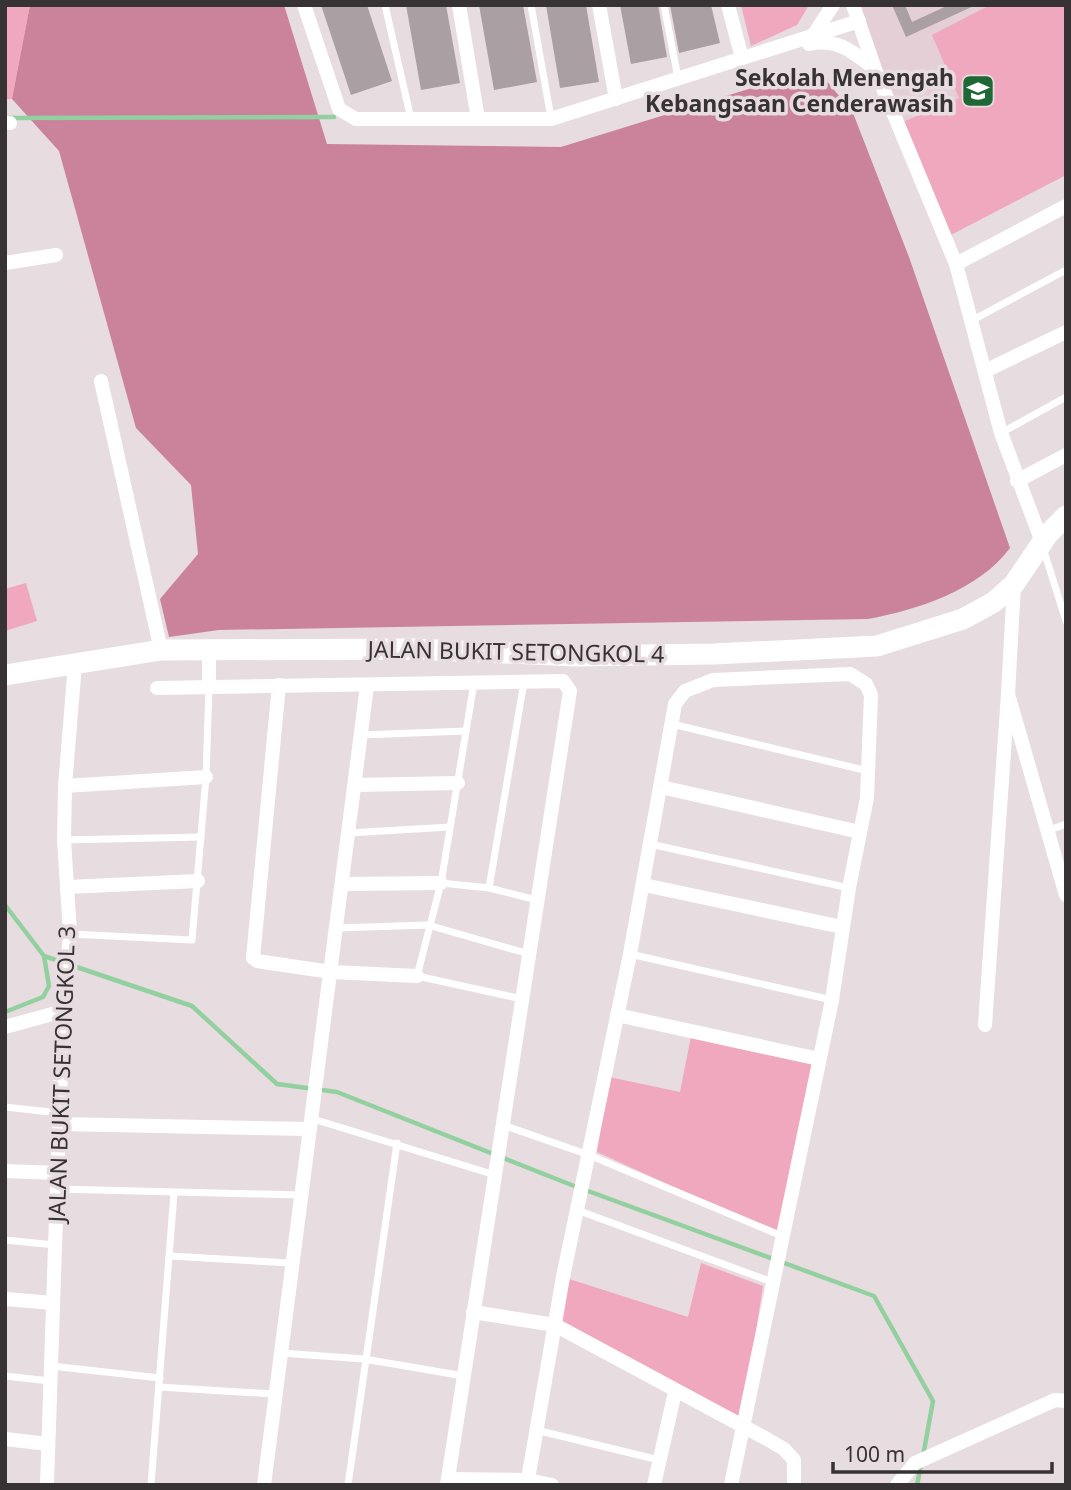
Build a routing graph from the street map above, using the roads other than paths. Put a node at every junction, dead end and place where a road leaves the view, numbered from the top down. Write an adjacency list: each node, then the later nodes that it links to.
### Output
1 (304, 5): 18 (street)
2 (385, 5): 18 (lane)
3 (459, 5): 19 (street)
4 (531, 5): 17 (lane)
5 (599, 5): 16 (street)
6 (664, 5): 15 (lane)
7 (728, 5): 13 (street)
8 (833, 5): 11 (street)
9 (853, 5): 10 (street)
10 (859, 21): 11 (street); 14 (street)
11 (814, 34): 12 (street)
12 (766, 52): 13 (street); 14 (street)
13 (742, 58): 15 (street)
14 (875, 69): 23 (street)
15 (678, 79): 16 (street)
16 (616, 99): 17 (street)
17 (551, 118): 19 (street)
18 (411, 119): 19 (street)
19 (478, 119)
20 (1066, 206): 23 (street)
21 (56, 255): 22 (street)
22 (5, 263)
23 (956, 264): 25 (street)
24 (1066, 270): 25 (lane)
25 (971, 321): 27 (street)
26 (1066, 332): 27 (street)
27 (985, 370): 30 (street)
28 (102, 381): 38 (street)
29 (1066, 397): 30 (lane)
30 (1001, 433): 32 (street)
31 (1066, 455): 32 (street)
32 (1017, 481): 34 (street)
33 (1066, 516): 34 (street, JALAN BUKIT SETONGKOL 4)
34 (1042, 542): 35 (street, JALAN BUKIT SETONGKOL 4); 36 (lane)
35 (1014, 584): 37 (street, JALAN BUKIT SETONGKOL 4); 47 (street)
36 (1066, 621)
37 (209, 648): 38 (street, JALAN BUKIT SETONGKOL 4); 43 (street)
38 (161, 649): 39 (street, JALAN BUKIT SETONGKOL 4)
39 (75, 664): 40 (street, JALAN BUKIT SETONGKOL 4); 55 (street, JALAN BUKIT SETONGKOL 3)
40 (5, 676)
41 (524, 681): 42 (street); 70 (lane); 73 (street)
42 (474, 683): 45 (street); 49 (lane)
43 (209, 685): 44 (street); 46 (street); 52 (lane)
44 (279, 685): 45 (street); 80 (street)
45 (367, 686): 50 (street)
46 (157, 688)
47 (1009, 694): 59 (street); 86 (street)
48 (672, 724): 51 (lane); 51 (street); 56 (street)
49 (466, 732): 50 (lane); 53 (lane)
50 (361, 735): 54 (street)
51 (870, 772): 60 (street)
52 (206, 777): 55 (street); 62 (lane)
53 (458, 783): 54 (street); 58 (lane)
54 (355, 785): 61 (street)
55 (65, 786): 63 (street, JALAN BUKIT SETONGKOL 3)
56 (660, 787): 60 (street); 64 (street)
57 (1066, 824): 59 (lane)
58 (450, 827): 61 (lane); 66 (lane)
59 (1047, 831): 72 (street)
60 (860, 832): 71 (street)
61 (349, 833): 67 (street)
62 (201, 837): 63 (lane); 65 (lane)
63 (64, 840): 69 (street, JALAN BUKIT SETONGKOL 3)
64 (650, 844): 68 (street); 71 (lane)
65 (198, 881): 69 (street); 77 (lane)
66 (442, 883): 67 (street); 70 (lane); 74 (lane)
67 (342, 884): 76 (street)
68 (644, 885): 75 (street); 79 (street)
69 (67, 887): 77 (street, JALAN BUKIT SETONGKOL 3)
70 (489, 888): 73 (lane)
71 (849, 888): 75 (street)
72 (1066, 895)
73 (538, 900): 78 (street)
74 (428, 925): 76 (lane); 78 (lane); 81 (lane)
75 (842, 927): 83 (street)
76 (337, 928): 80 (street)
77 (70, 934): 84 (street, JALAN BUKIT SETONGKOL 3)
78 (530, 954): 82 (street)
79 (631, 954): 83 (lane); 85 (street)
80 (331, 972): 81 (street); 91 (street)
81 (416, 976): 82 (lane)
82 (522, 999): 92 (street)
83 (832, 1000): 88 (street)
84 (63, 1010): 87 (street); 90 (street, JALAN BUKIT SETONGKOL 3)
85 (617, 1015): 88 (street); 94 (street)
86 (985, 1025)
87 (5, 1027)
88 (819, 1059): 103 (street)
89 (5, 1107): 90 (lane)
90 (59, 1119): 91 (street); 96 (street, JALAN BUKIT SETONGKOL 3)
91 (309, 1121): 93 (lane); 100 (street)
92 (502, 1129): 94 (lane); 97 (street)
93 (397, 1143): 97 (lane); 113 (lane)
94 (589, 1156): 101 (street); 103 (lane)
95 (5, 1171): 96 (street)
96 (57, 1173): 98 (street, JALAN BUKIT SETONGKOL 3)
97 (495, 1173): 110 (street)
98 (57, 1189): 99 (lane); 104 (street, JALAN BUKIT SETONGKOL 3)
99 (174, 1193): 100 (lane); 105 (lane)
100 (300, 1195): 106 (street)
101 (577, 1210): 107 (lane); 111 (street)
102 (5, 1240): 104 (lane)
103 (782, 1242): 107 (street)
104 (55, 1245): 109 (street, JALAN BUKIT SETONGKOL 3)
105 (170, 1256): 106 (lane); 117 (lane)
106 (290, 1263): 112 (street)
107 (774, 1276): 121 (street)
108 (5, 1299): 109 (street)
109 (53, 1303): 114 (street, JALAN BUKIT SETONGKOL 3)
110 (473, 1311): 111 (street); 116 (street)
111 (555, 1325): 118 (street); 122 (street)
112 (279, 1353): 113 (lane); 119 (street)
113 (364, 1359): 116 (lane); 131 (lane)
114 (50, 1374): 115 (lane); 117 (lane); 124 (street, JALAN BUKIT SETONGKOL 3)
115 (5, 1376)
116 (464, 1377): 126 (street)
117 (159, 1383): 119 (lane); 129 (lane)
118 (675, 1392): 121 (street); 125 (street)
119 (274, 1394): 130 (street)
120 (1066, 1401): 136 (street)
121 (741, 1428): 134 (street); 135 (street)
122 (537, 1430): 125 (lane); 127 (street)
123 (5, 1439): 124 (street)
124 (48, 1444): 128 (street, JALAN BUKIT SETONGKOL 3)
125 (660, 1461): 133 (street)
126 (447, 1482): 127 (street)
127 (528, 1482): 132 (street)
128 (47, 1485)
129 (151, 1485)
130 (264, 1485)
131 (348, 1485)
132 (552, 1485)
133 (654, 1485)
134 (731, 1485)
135 (794, 1485)
136 (897, 1485)

